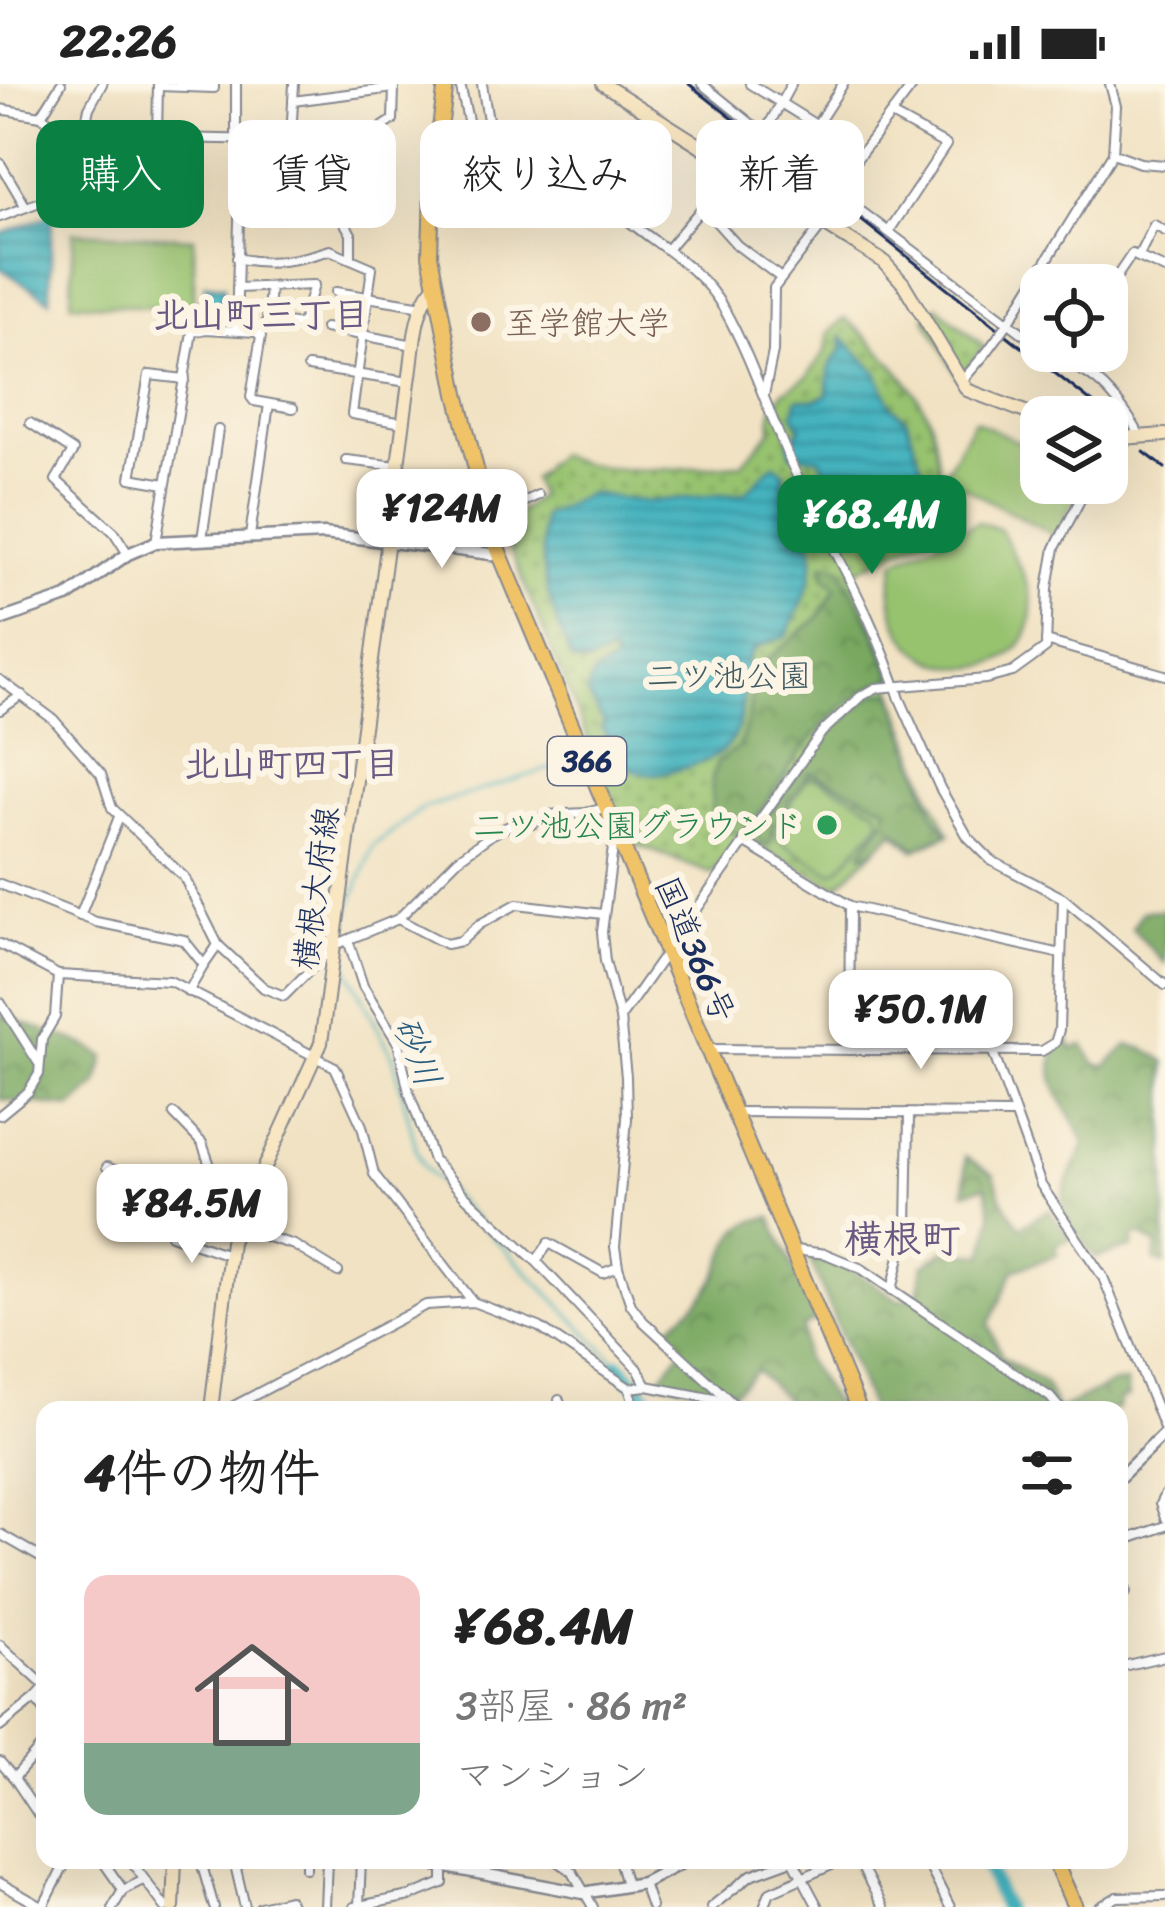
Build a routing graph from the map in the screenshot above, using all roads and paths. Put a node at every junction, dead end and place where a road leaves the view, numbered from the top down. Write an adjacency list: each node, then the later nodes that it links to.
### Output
1 (61, 84): 19 (street)
2 (102, 84): 22 (street)
3 (214, 84): 14 (street)
4 (236, 84): 24 (street)
5 (293, 84): 16 (street)
6 (482, 84): 29 (street)
7 (604, 84): 34 (main road)
8 (702, 84): 30 (street)
9 (750, 84): 17 (street)
10 (791, 84): 17 (street)
11 (843, 84): 33 (street)
12 (914, 84): 20 (street)
13 (1110, 84): 36 (street)
14 (158, 85): 23 (street)
15 (447, 85): 27 (highway, 国道366号 / 366); 28 (street)
16 (293, 100): 25 (street); 26 (street)
17 (780, 104): 31 (street); 32 (street)
18 (0, 109): 19 (street)
19 (41, 116): 21 (street)
20 (893, 116): 35 (street); 49 (street)
21 (47, 120)
22 (86, 120)
23 (157, 120)
24 (236, 120)
25 (292, 120)
26 (393, 120)
27 (442, 120)
28 (464, 120)
29 (488, 120)
30 (747, 120)
31 (771, 120)
32 (807, 120)
33 (819, 120)
34 (696, 142)
35 (864, 152)
36 (1114, 153): 38 (street); 64 (street)
37 (0, 163): 40 (street)
38 (1165, 165)
39 (36, 203): 40 (street)
40 (26, 207): 42 (street)
41 (864, 213): 49 (street)
42 (0, 217)
43 (238, 228): 53 (street)
44 (348, 228): 54 (street)
45 (429, 228): 60 (highway, 国道366号 / 366)
46 (640, 228): 51 (street)
47 (820, 228): 57 (street)
48 (832, 228): 75 (main road)
49 (889, 231): 64 (street)
50 (1165, 231): 52 (street)
51 (668, 248): 57 (street); 76 (street)
52 (1138, 257): 55 (street); 56 (street)
53 (237, 259): 54 (street); 58 (street)
54 (351, 259): 62 (street)
55 (1125, 264)
56 (1165, 268)
57 (781, 278): 76 (street)
58 (237, 288): 59 (street); 66 (street)
59 (270, 288): 59 (street)
60 (433, 288): 63 (main road, 横根大府線); 91 (highway, 国道366号 / 366)
61 (336, 292): 62 (street)
62 (367, 298): 63 (street); 68 (street)
63 (423, 305): 69 (main road, 横根大府線)
64 (1007, 324): 67 (street); 75 (street, bridge)
65 (325, 328): 68 (street)
66 (236, 330): 73 (street); 77 (street)
67 (1020, 333)
68 (362, 334): 69 (street); 72 (street)
69 (415, 346): 74 (main road, 横根大府線)
70 (308, 367): 72 (street)
71 (1080, 372): 84 (street)
72 (357, 374): 74 (street); 81 (street)
73 (185, 379): 88 (street); 88 (street)
74 (410, 382): 81 (main road, 横根大府線)
75 (960, 383): 79 (main road)
76 (764, 398): 102 (street)
77 (269, 404): 78 (street); 92 (street)
78 (293, 408)
79 (1020, 411)
80 (30, 423): 96 (street)
81 (404, 423): 87 (main road, 横根大府線)
82 (218, 430): 93 (street)
83 (1165, 435): 84 (main road)
84 (1141, 437): 85 (main road)
85 (1128, 439)
86 (346, 460): 87 (street)
87 (399, 466): 94 (main road, 横根大府線)
88 (166, 484): 95 (street)
89 (538, 495): 91 (street)
90 (1078, 504): 99 (street)
91 (488, 519): 97 (highway, 国道366号 / 366)
92 (250, 536): 93 (street); 94 (street)
93 (202, 539): 95 (street)
94 (389, 540): 97 (street); 115 (main road, 横根大府線)
95 (156, 542): 96 (street)
96 (128, 554): 98 (street)
97 (500, 555): 105 (highway, 国道366号 / 366)
98 (0, 620)
99 (1046, 641): 100 (street); 102 (street)
100 (1165, 675)
101 (0, 680): 103 (street)
102 (896, 686): 108 (street); 110 (street)
103 (22, 694): 104 (street); 106 (street)
104 (0, 710)
105 (606, 808): 107 (highway, 国道366号 / 366); 114 (street)
106 (119, 816): 113 (street); 117 (street)
107 (616, 831): 112 (street); 118 (highway, 国道366号 / 366)
108 (744, 842): 111 (street); 118 (street)
109 (0, 884): 113 (street)
110 (1063, 898): 119 (street); 122 (street)
111 (850, 906): 119 (street); 127 (street)
112 (603, 914): 114 (street); 125 (street)
113 (80, 916): 120 (street)
114 (398, 919): 115 (street)
115 (342, 942): 117 (street); 129 (main road, 横根大府線); 141 (street)
116 (0, 944): 121 (street)
117 (218, 945): 120 (street)
118 (668, 951): 125 (street); 126 (highway, 国道366号 / 366)
119 (1061, 954): 128 (street)
120 (204, 964): 123 (street)
121 (58, 975): 123 (street); 130 (street)
122 (1165, 985)
123 (188, 992): 129 (street)
124 (0, 1002): 130 (street)
125 (620, 1018): 142 (street)
126 (709, 1048): 127 (street); 131 (highway, 国道366号 / 366)
127 (849, 1050): 128 (street)
128 (993, 1052): 132 (street)
129 (318, 1054): 137 (main road, 横根大府線); 145 (street)
130 (38, 1062): 134 (street)
131 (735, 1112): 135 (street); 139 (highway, 国道366号 / 366)
132 (1013, 1113): 135 (street); 154 (street)
133 (174, 1114): 137 (street)
134 (0, 1115)
135 (909, 1115): 144 (street)
136 (107, 1167): 137 (street)
137 (234, 1221): 140 (main road, 横根大府線); 143 (street)
138 (171, 1235): 140 (street)
139 (794, 1250): 144 (street); 152 (highway, 国道366号 / 366)
140 (228, 1255): 148 (main road, 横根大府線)
141 (536, 1261): 142 (street); 146 (street)
142 (618, 1267): 151 (street)
143 (338, 1272)
144 (892, 1290): 153 (street)
145 (473, 1302): 147 (street); 149 (street)
146 (645, 1386): 147 (street); 151 (street)
147 (629, 1388): 150 (street)
148 (212, 1401)
149 (243, 1401)
150 (633, 1401)
151 (726, 1401)
152 (855, 1401)
153 (1050, 1401)
154 (1165, 1431): 155 (street)
155 (1128, 1465)
156 (1165, 1494): 157 (street)
157 (1165, 1522): 159 (street)
158 (0, 1534): 160 (street)
159 (1128, 1538)
160 (36, 1555)
161 (0, 1645): 164 (street)
162 (1165, 1656): 163 (street)
163 (1128, 1665)
164 (36, 1679)
165 (36, 1698): 166 (street)
166 (2, 1722)
167 (36, 1752): 169 (street)
168 (0, 1762): 169 (street)
169 (14, 1778): 170 (street)
170 (36, 1811)
171 (62, 1869): 199 (street)
172 (109, 1869): 195 (street)
173 (136, 1869): 191 (street)
174 (174, 1869): 201 (main road)
175 (203, 1869): 202 (street)
176 (236, 1869): 203 (street)
177 (327, 1869): 206 (street)
178 (360, 1869): 198 (street)
179 (443, 1869): 198 (street)
180 (454, 1869): 196 (street)
181 (569, 1869): 196 (street)
182 (622, 1869): 194 (street)
183 (669, 1869): 192 (street)
184 (768, 1869): 209 (street)
185 (798, 1869): 190 (street)
186 (824, 1869): 190 (street)
187 (863, 1869): 212 (street)
188 (931, 1869): 213 (street)
189 (1058, 1869): 214 (highway)
190 (804, 1878): 210 (street); 211 (street)
191 (143, 1880): 195 (street); 201 (street)
192 (643, 1882): 194 (street); 208 (street)
193 (0, 1883): 199 (street)
194 (627, 1887): 196 (street)
195 (123, 1889): 200 (street)
196 (584, 1893): 207 (street)
197 (1165, 1896): 215 (street)
198 (357, 1906)
199 (43, 1907)
200 (113, 1907)
201 (169, 1907)
202 (214, 1907)
203 (245, 1907)
204 (260, 1907): 205 (street)
205 (292, 1907)
206 (325, 1907)
207 (593, 1907)
208 (651, 1907)
209 (711, 1907)
210 (764, 1907)
211 (818, 1907)
212 (883, 1907)
213 (950, 1907)
214 (1075, 1907)
215 (1100, 1907)

